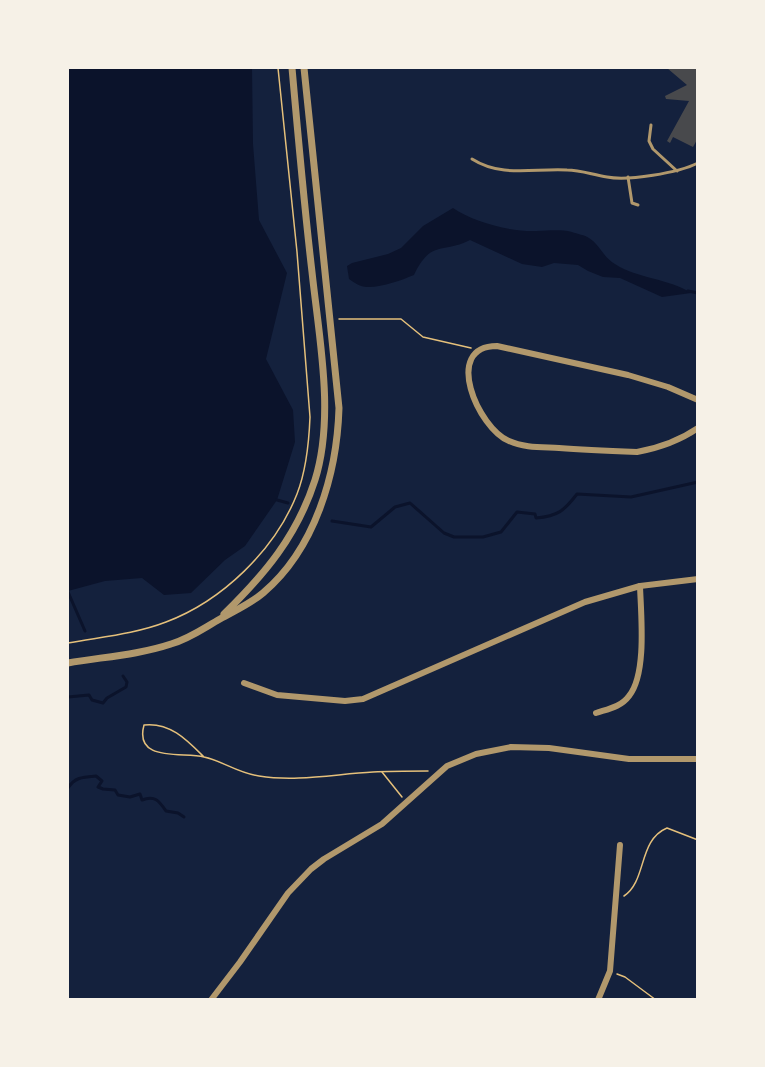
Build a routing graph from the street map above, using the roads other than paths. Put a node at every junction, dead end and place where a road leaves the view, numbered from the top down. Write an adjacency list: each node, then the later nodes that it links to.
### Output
1 (292, 68): 13 (street)
2 (304, 68): 13 (street)
3 (651, 125): 6 (lane)
4 (472, 159): 7 (lane)
5 (698, 163): 6 (lane)
6 (677, 171): 7 (lane)
7 (628, 177): 8 (lane)
8 (638, 206)
9 (698, 400): 10 (street)
10 (698, 428)
11 (698, 579): 12 (street)
12 (640, 586): 15 (street); 16 (street)
13 (218, 621): 14 (street)
14 (68, 663)
15 (244, 683)
16 (596, 713)
17 (698, 759): 19 (street)
18 (620, 845): 20 (street)
19 (211, 999)
20 (598, 999)

